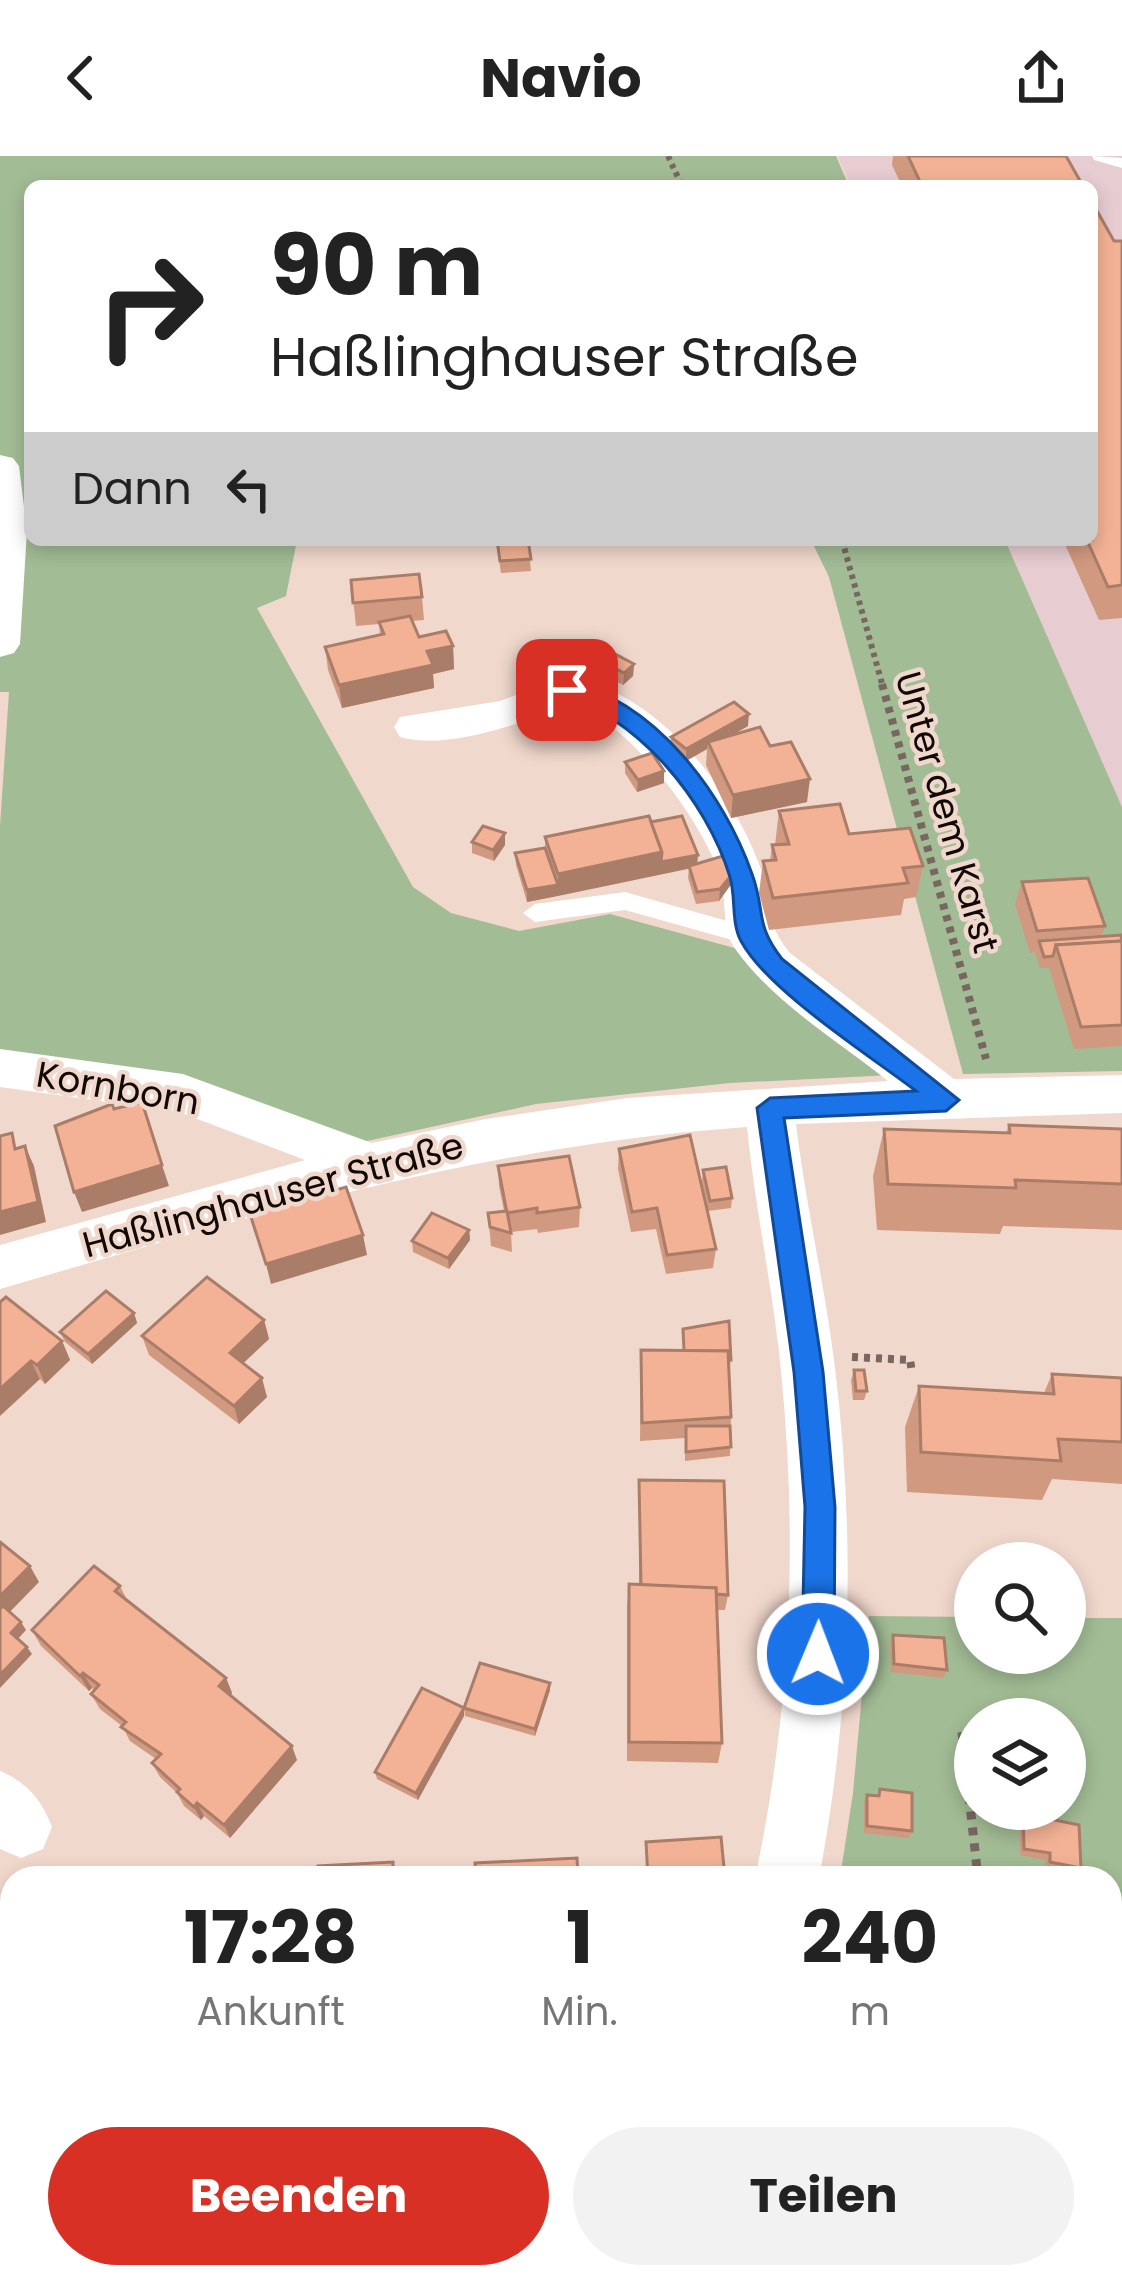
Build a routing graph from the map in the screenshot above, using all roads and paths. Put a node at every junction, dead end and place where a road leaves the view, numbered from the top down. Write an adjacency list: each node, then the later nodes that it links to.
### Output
1 (1100, 156): 2 (lane)
2 (1122, 163)
3 (0, 466): 5 (street)
4 (844, 546): 11 (path, Unter dem Karst)
5 (0, 644)
6 (415, 727): 8 (street)
7 (535, 913): 8 (lane)
8 (750, 936): 12 (street)
9 (0, 1068): 14 (street, Kornborn)
10 (1122, 1094): 11 (street, Haßlinghauser Straße)
11 (996, 1098): 12 (street, Haßlinghauser Straße)
12 (946, 1100): 13 (street, Haßlinghauser Straße)
13 (770, 1108): 14 (street, Haßlinghauser Straße); 19 (street)
14 (369, 1163): 15 (street, Haßlinghauser Straße)
15 (0, 1268)
16 (845, 1357): 17 (path)
17 (912, 1372)
18 (973, 1830): 20 (path)
19 (790, 1866)
20 (977, 1866)

